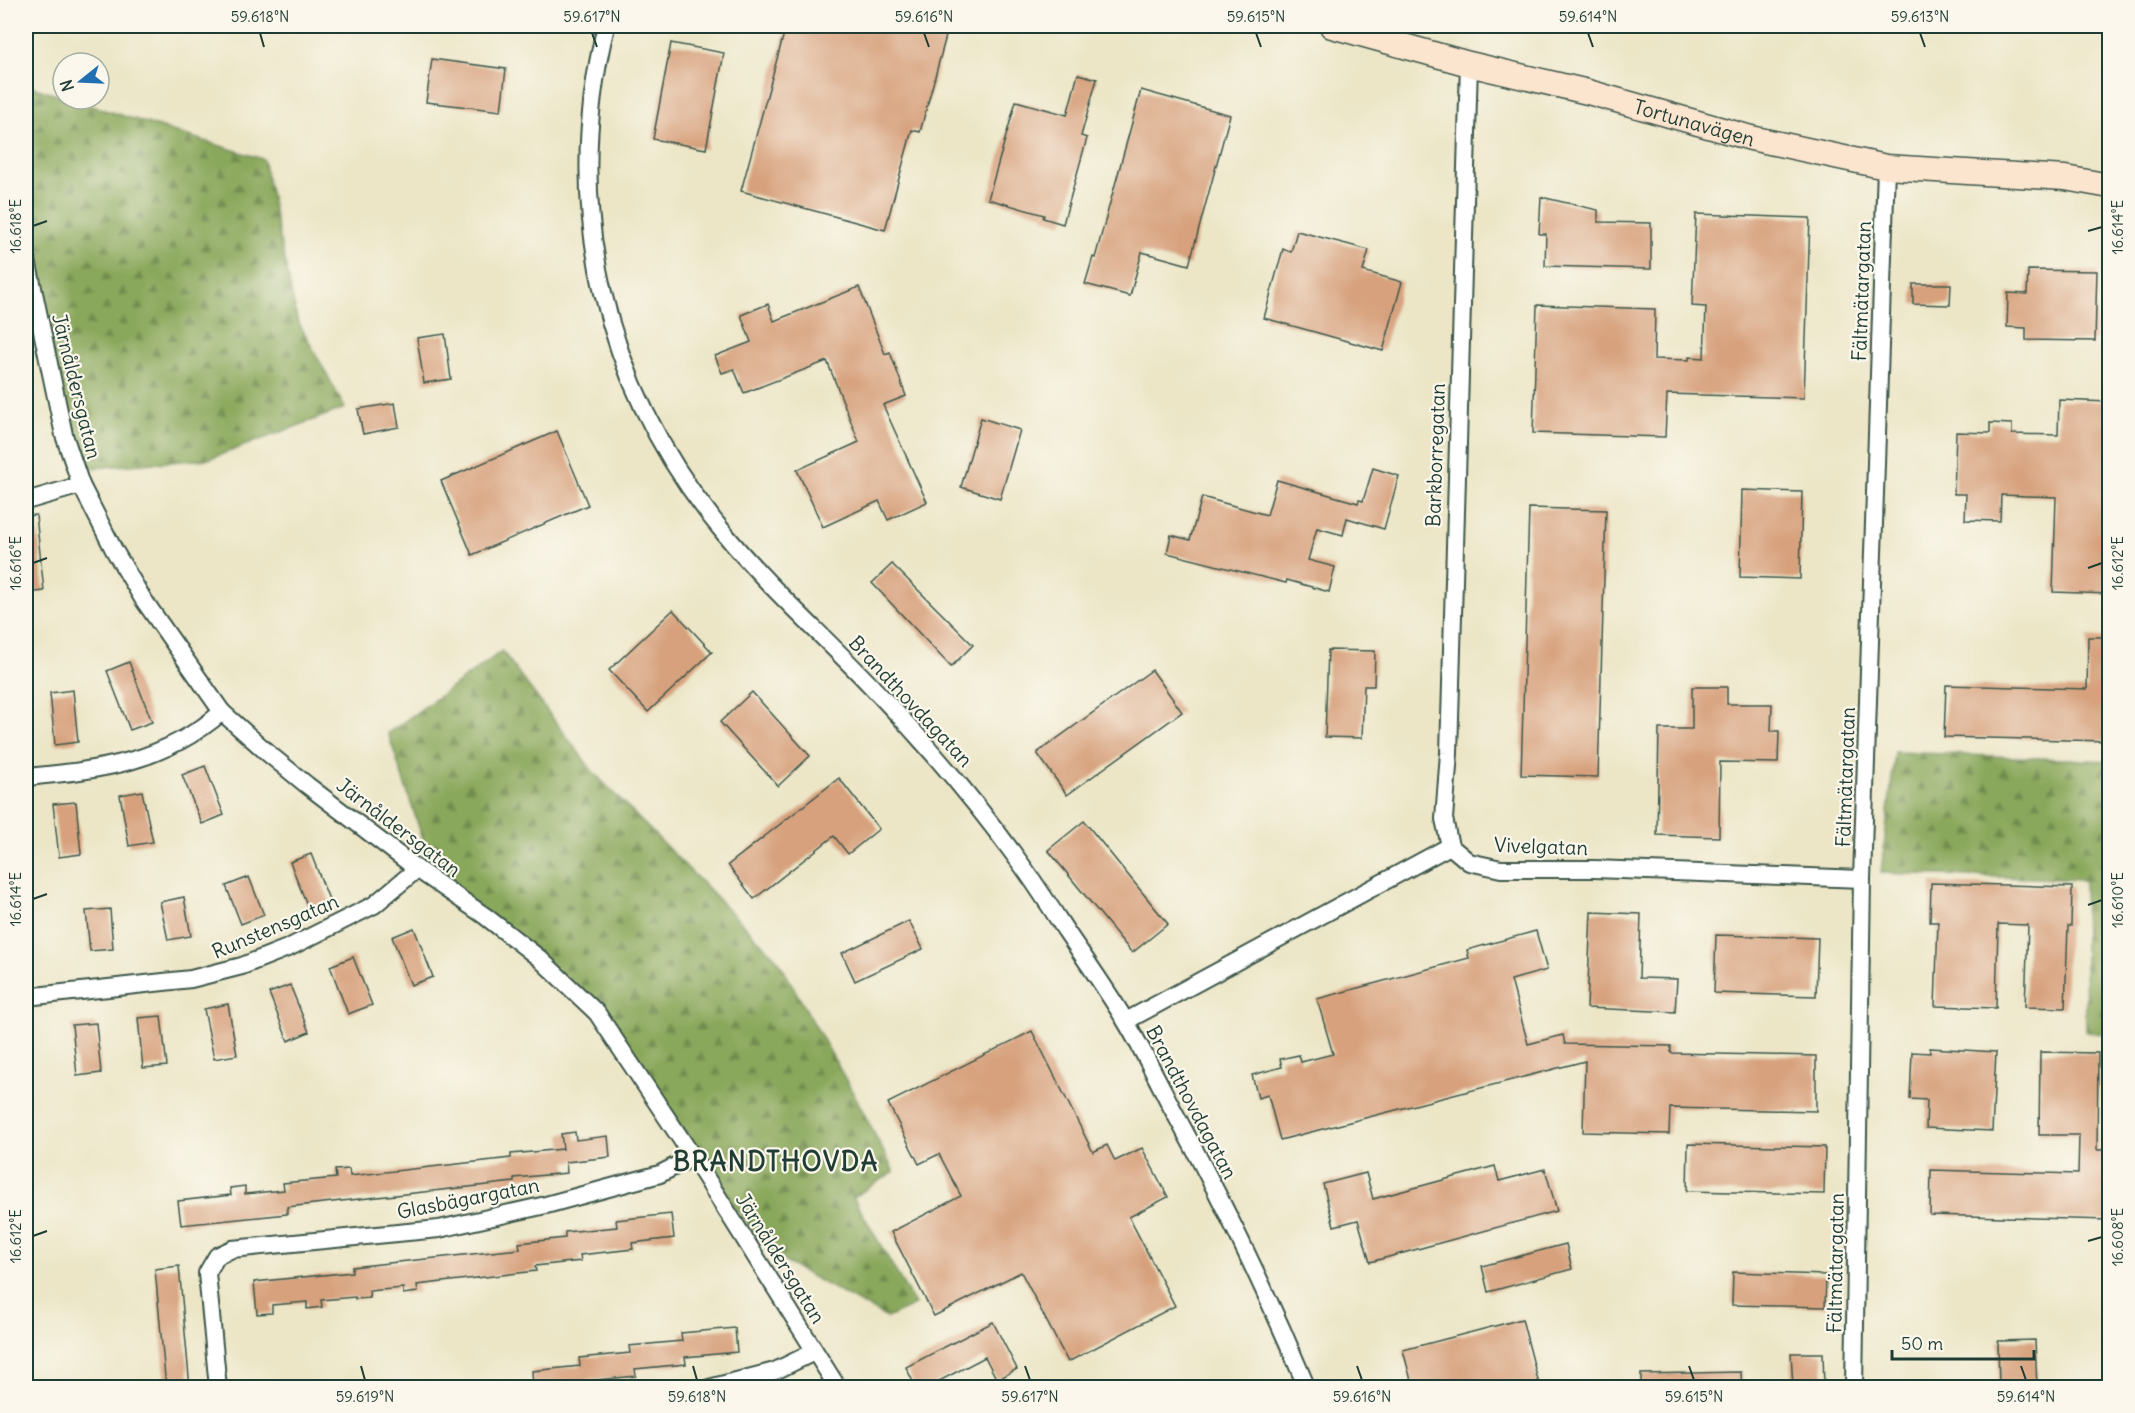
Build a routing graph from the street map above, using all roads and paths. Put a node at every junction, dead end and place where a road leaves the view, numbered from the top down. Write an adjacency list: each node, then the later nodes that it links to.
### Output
1 (606, 26): 17 (street, Brandthovdagatan)
2 (1332, 26): 3 (street, Tortunavägen)
3 (1469, 64): 4 (street, Tortunavägen); 13 (street, Barkborregatan)
4 (1886, 167): 6 (street, Tortunavägen); 15 (street, Fältmätargatan)
5 (2109, 173): 6 (street, Tortunavägen)
6 (2065, 178): 7 (street, Tortunavägen)
7 (2109, 186)
8 (26, 255): 9 (street, Järnåldersgatan)
9 (81, 485): 10 (street); 11 (street, Järnåldersgatan)
10 (26, 501)
11 (222, 712): 12 (street); 14 (street, Järnåldersgatan)
12 (26, 777)
13 (1450, 846): 15 (street, Vivelgatan); 17 (street)
14 (417, 869): 16 (street, Runstensgatan); 18 (street, Järnåldersgatan)
15 (1862, 879): 24 (street, Fältmätargatan)
16 (26, 997)
17 (1126, 1021): 23 (street, Brandthovdagatan)
18 (693, 1157): 19 (street, Järnåldersgatan); 20 (street, Glasbägargatan)
19 (814, 1352): 21 (street); 22 (street, Järnåldersgatan)
20 (218, 1388)
21 (710, 1388)
22 (838, 1388)
23 (1307, 1388)
24 (1854, 1388)

